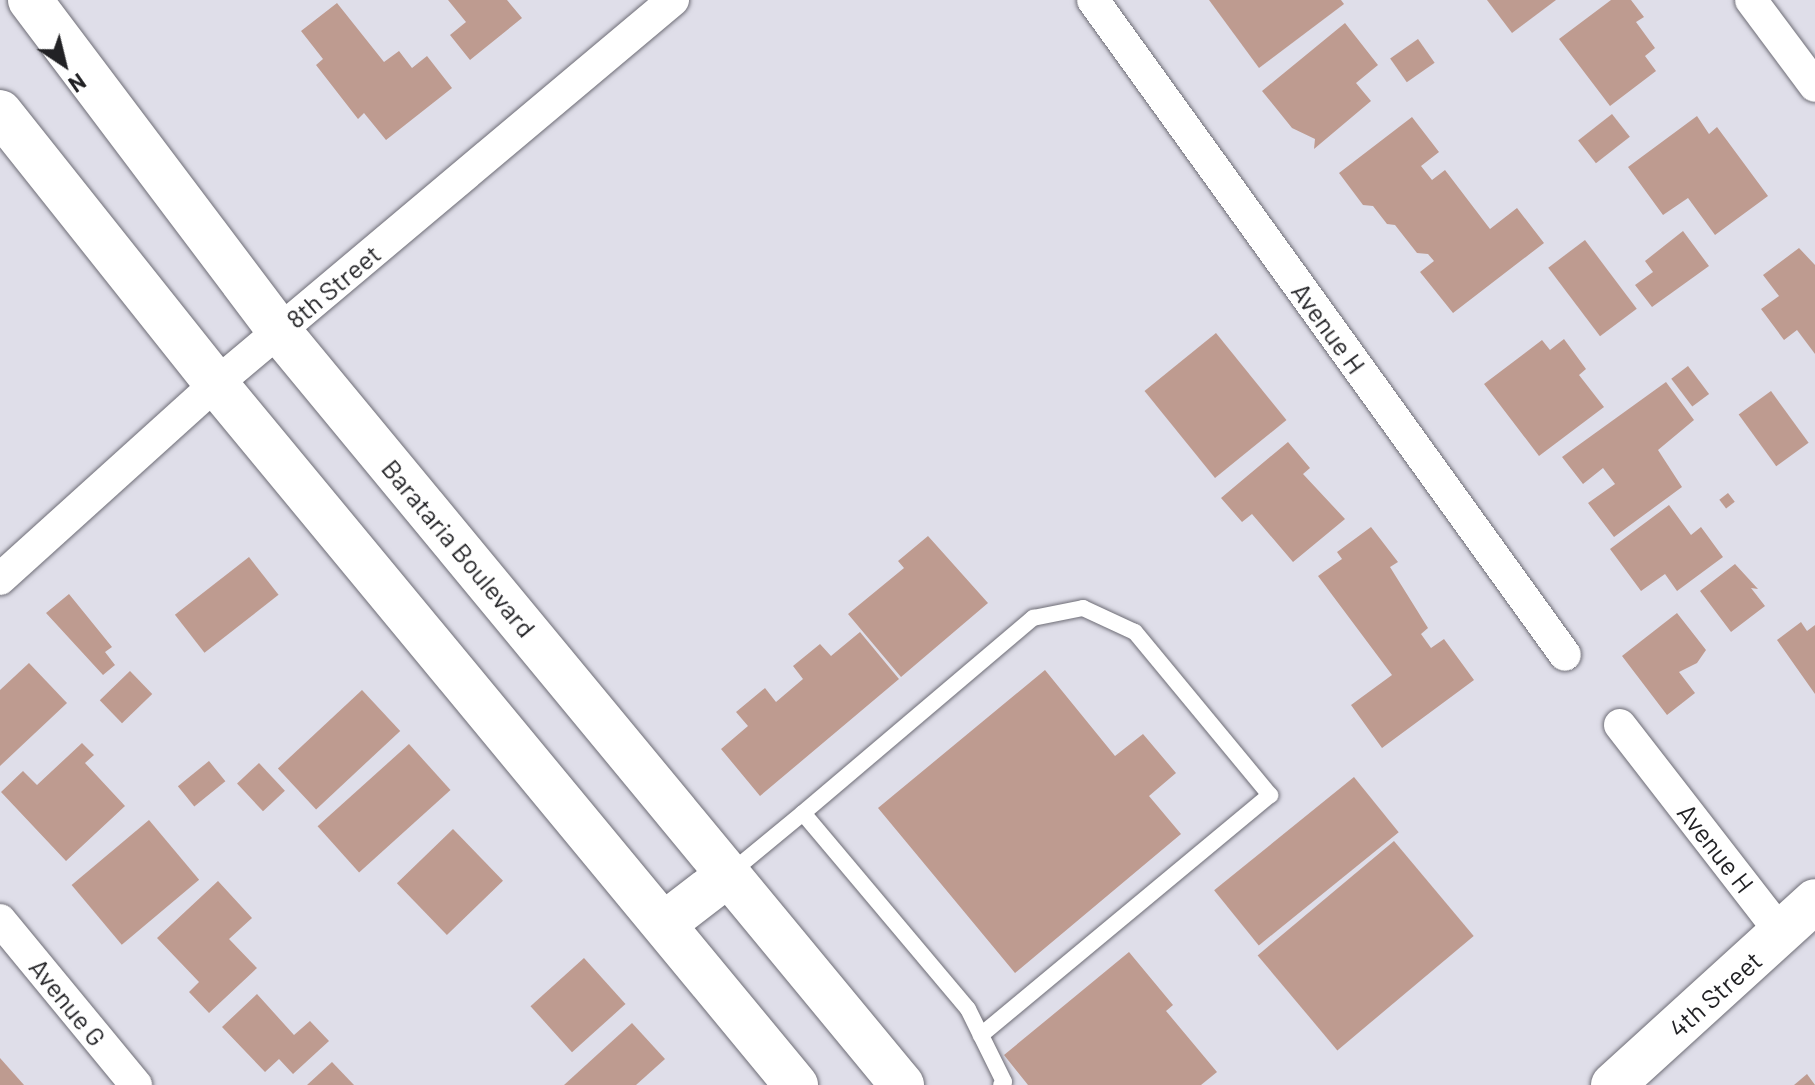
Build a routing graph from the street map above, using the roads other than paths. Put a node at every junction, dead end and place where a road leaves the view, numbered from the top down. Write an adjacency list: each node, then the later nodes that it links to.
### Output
1 (30, 0): 7 (main road, Barataria Boulevard)
2 (673, 0): 7 (street, 8th Street)
3 (1093, 0): 10 (street, Avenue H)
4 (1751, 0): 5 (street)
5 (1815, 86)
6 (0, 112): 8 (main road)
7 (279, 331): 8 (street, 8th Street); 13 (main road, Barataria Boulevard)
8 (216, 384): 9 (street, 8th Street); 16 (main road)
9 (0, 579)
10 (1565, 655)
11 (1620, 725): 17 (street, Avenue H)
12 (803, 813): 13 (lane); 18 (lane); 18 (lane)
13 (729, 874): 16 (main road); 21 (main road, Barataria Boulevard)
14 (1815, 901): 17 (main road, 4th Street)
15 (0, 920): 19 (street, Avenue G)
16 (664, 924): 20 (main road)
17 (1782, 934): 23 (main road, 4th Street)
18 (981, 1035): 22 (lane)
19 (136, 1085)
20 (796, 1085)
21 (902, 1085)
22 (1001, 1085)
23 (1613, 1085)

